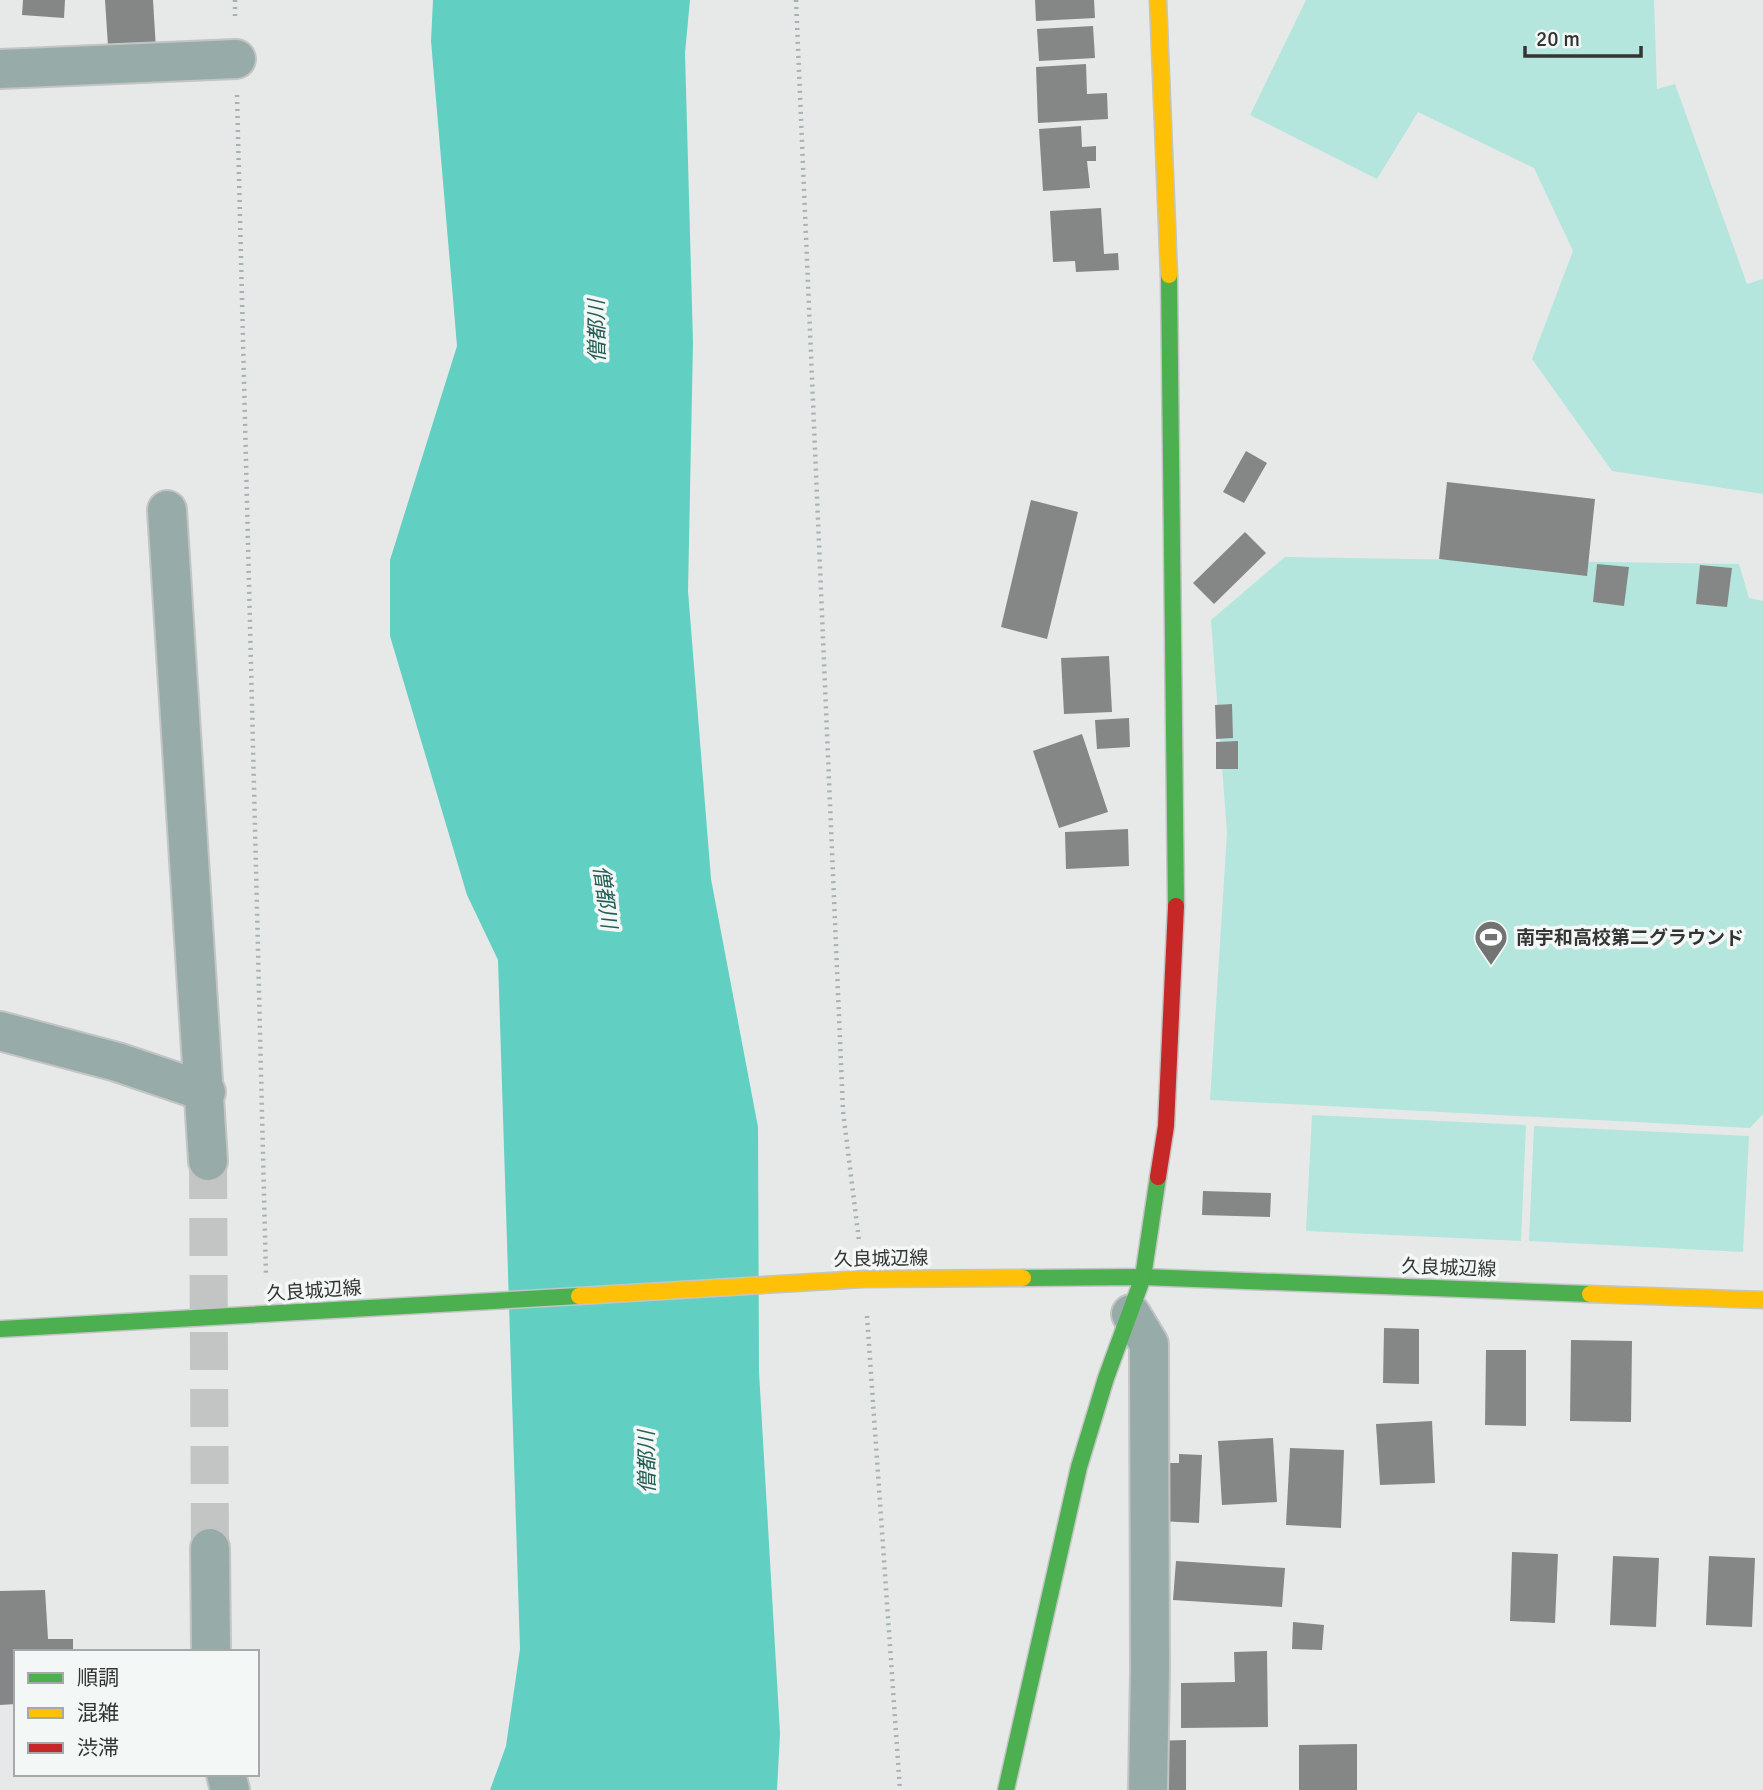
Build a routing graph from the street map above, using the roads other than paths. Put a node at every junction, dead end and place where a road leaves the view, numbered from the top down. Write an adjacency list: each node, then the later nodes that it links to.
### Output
1 (1158, 0): 8 (street)
2 (236, 59): 3 (street)
3 (0, 69)
4 (167, 510): 6 (street)
5 (0, 1031): 6 (street)
6 (206, 1092): 7 (street)
7 (208, 1161)
8 (1143, 1276): 9 (street, 久良城辺線); 10 (street); 11 (street, 久良城辺線)
9 (1763, 1300)
10 (1131, 1314): 14 (street); 15 (street)
11 (0, 1329)
12 (209, 1548): 13 (street)
13 (211, 1650)
14 (1006, 1790)
15 (1148, 1790)

